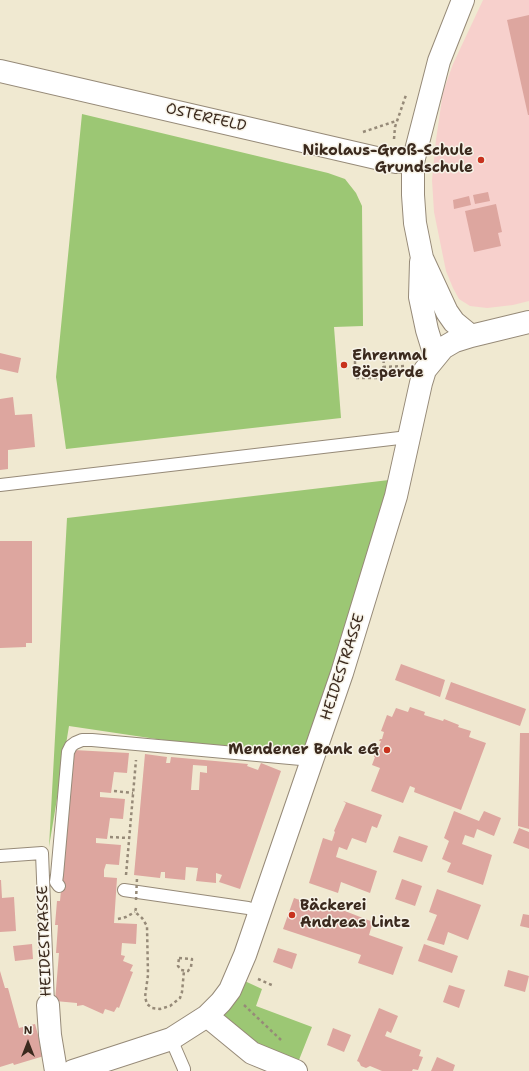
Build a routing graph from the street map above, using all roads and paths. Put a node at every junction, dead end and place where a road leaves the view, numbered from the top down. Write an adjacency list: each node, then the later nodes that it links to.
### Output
1 (463, 0): 5 (street)
2 (0, 71): 5 (street, OSTERFELD)
3 (397, 121): 4 (path)
4 (357, 134)
5 (413, 162): 6 (street)
6 (422, 258): 8 (street); 9 (street)
7 (529, 322): 8 (street, HEIDESTRASSE)
8 (471, 336): 9 (street, HEIDESTRASSE)
9 (435, 356): 12 (street, HEIDESTRASSE)
10 (406, 365): 11 (path)
11 (384, 367): 11 (path)
12 (408, 437): 13 (lane); 15 (street, HEIDESTRASSE)
13 (0, 485)
14 (138, 744): 15 (lane); 17 (path); 22 (lane)
15 (312, 760): 25 (street, HEIDESTRASSE)
16 (114, 791): 17 (path)
17 (133, 793): 19 (path)
18 (110, 837): 19 (path)
19 (129, 838): 23 (path)
20 (0, 856): 29 (lane, HEIDESTRASSE)
21 (138, 878): 24 (path, bridge)
22 (59, 886)
23 (124, 890): 25 (lane)
24 (135, 912): 26 (path); 27 (path)
25 (259, 913): 28 (street, HEIDESTRASSE)
26 (118, 919)
27 (184, 971): 27 (path)
28 (230, 990): 30 (street, HEIDESTRASSE); 32 (path)
29 (48, 1005): 33 (street, HEIDESTRASSE)
30 (207, 1016): 31 (street, HEIDESTRASSE); 36 (street)
31 (171, 1039): 34 (street, HEIDESTRASSE); 35 (lane)
32 (283, 1043)
33 (56, 1071)
34 (73, 1071)
35 (184, 1071)
36 (296, 1071)

